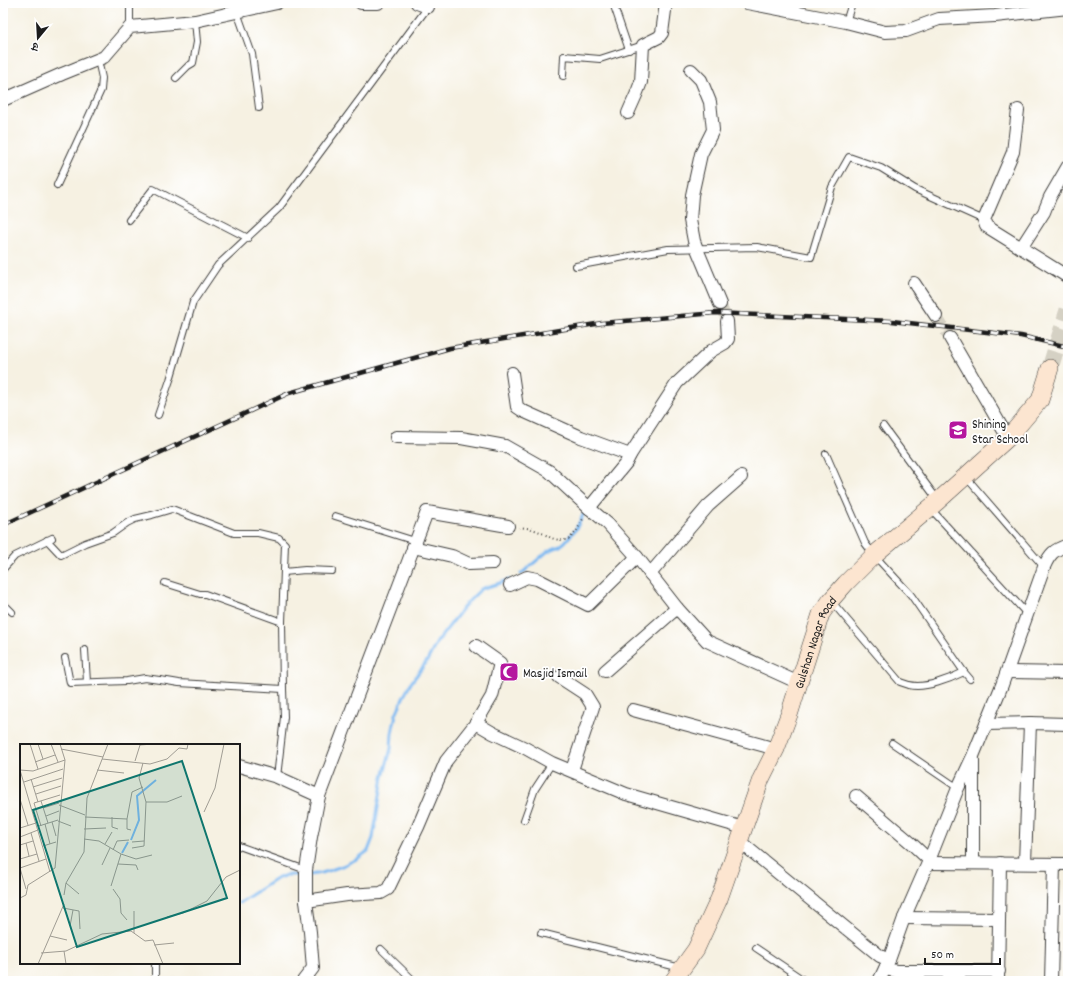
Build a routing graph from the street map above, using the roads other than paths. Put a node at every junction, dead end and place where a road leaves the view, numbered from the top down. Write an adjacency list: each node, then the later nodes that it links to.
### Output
1 (130, 3): 14 (lane)
2 (277, 3): 11 (street)
3 (361, 3): 4 (street)
4 (378, 3)
5 (614, 3): 16 (lane)
6 (666, 3): 15 (street)
7 (747, 3): 13 (street)
8 (852, 3): 13 (lane)
9 (425, 4): 29 (lane)
10 (1068, 8): 13 (street)
11 (238, 12): 12 (street); 22 (lane)
12 (195, 21): 14 (street); 20 (lane)
13 (846, 22)
14 (130, 26): 17 (street)
15 (643, 45): 16 (lane); 24 (street)
16 (629, 50): 19 (lane)
17 (98, 60): 21 (street); 26 (lane)
18 (691, 70): 31 (street)
19 (563, 76)
20 (176, 78)
21 (3, 100)
22 (259, 108)
23 (1018, 110): 28 (street)
24 (628, 113)
25 (1068, 166): 30 (street)
26 (58, 185)
27 (129, 220): 29 (lane)
28 (984, 220): 30 (street); 31 (lane)
29 (248, 238): 41 (lane)
30 (1021, 248): 33 (street)
31 (697, 249): 32 (lane); 35 (street)
32 (576, 266)
33 (1068, 277)
34 (914, 283): 36 (street)
35 (720, 304)
36 (936, 316)
37 (727, 321): 46 (street)
38 (950, 338): 44 (street)
39 (1050, 368): 44 (street, Gulshan Nagar Road)
40 (512, 372): 46 (street)
41 (158, 415)
42 (883, 426): 49 (lane)
43 (396, 437): 50 (street)
44 (1008, 438): 47 (street, Gulshan Nagar Road)
45 (826, 454): 55 (lane)
46 (630, 455): 50 (street)
47 (965, 476): 49 (street, Gulshan Nagar Road); 58 (lane)
48 (741, 477): 62 (street)
49 (934, 504): 55 (street, Gulshan Nagar Road); 69 (lane)
50 (589, 508): 56 (street)
51 (335, 516): 53 (lane)
52 (508, 526): 53 (street)
53 (414, 544): 57 (street); 96 (street)
54 (1068, 546): 58 (street)
55 (874, 554): 65 (street, Gulshan Nagar Road); 75 (lane)
56 (637, 557): 62 (street); 64 (street)
57 (493, 563)
58 (1044, 567): 69 (street)
59 (3, 569): 61 (lane)
60 (332, 571): 61 (lane)
61 (284, 572): 70 (lane)
62 (650, 574): 67 (street)
63 (165, 583): 70 (lane)
64 (510, 585)
65 (831, 600): 75 (lane); 81 (street, Gulshan Nagar Road)
66 (3, 603): 68 (lane)
67 (677, 608): 74 (street); 81 (street)
68 (12, 612)
69 (1027, 614): 76 (street)
70 (282, 622): 82 (lane)
71 (476, 646): 84 (street)
72 (85, 650): 80 (lane)
73 (65, 658): 80 (lane)
74 (605, 671)
75 (964, 672): 79 (lane)
76 (1007, 672): 77 (street); 86 (street)
77 (1068, 673)
78 (559, 677): 93 (street)
79 (970, 679)
80 (87, 682): 82 (lane)
81 (799, 683): 89 (street, Gulshan Nagar Road)
82 (282, 689): 94 (lane)
83 (633, 710): 89 (street)
84 (476, 723): 91 (street); 108 (street)
85 (1030, 723): 86 (street); 87 (street); 104 (street)
86 (986, 724): 90 (street)
87 (1068, 724)
88 (892, 743): 95 (lane)
89 (776, 749): 99 (street, Gulshan Nagar Road)
90 (973, 756): 95 (street); 102 (street)
91 (552, 762): 93 (street); 98 (lane)
92 (240, 766): 94 (street)
93 (572, 770): 99 (street)
94 (277, 777): 96 (street)
95 (958, 788): 101 (street)
96 (319, 796): 107 (street)
97 (856, 796): 101 (street)
98 (524, 820)
99 (741, 835): 115 (street); 116 (street, Gulshan Nagar Road)
100 (240, 846): 107 (lane)
101 (928, 861): 102 (street); 109 (street)
102 (973, 863): 103 (street)
103 (1000, 863): 104 (street); 110 (street)
104 (1024, 863): 105 (street)
105 (1054, 864): 106 (street); 123 (street)
106 (1068, 864)
107 (306, 870): 108 (street)
108 (306, 901): 119 (street)
109 (904, 918): 110 (street); 115 (street)
110 (999, 919): 117 (street)
111 (541, 933): 116 (lane)
112 (756, 948): 121 (lane)
113 (381, 949): 120 (lane)
114 (155, 964): 118 (lane)
115 (887, 965): 117 (street); 122 (street)
116 (678, 975)
117 (998, 976)
118 (155, 981)
119 (303, 981)
120 (414, 981)
121 (805, 981)
122 (879, 981)
123 (1051, 981)

